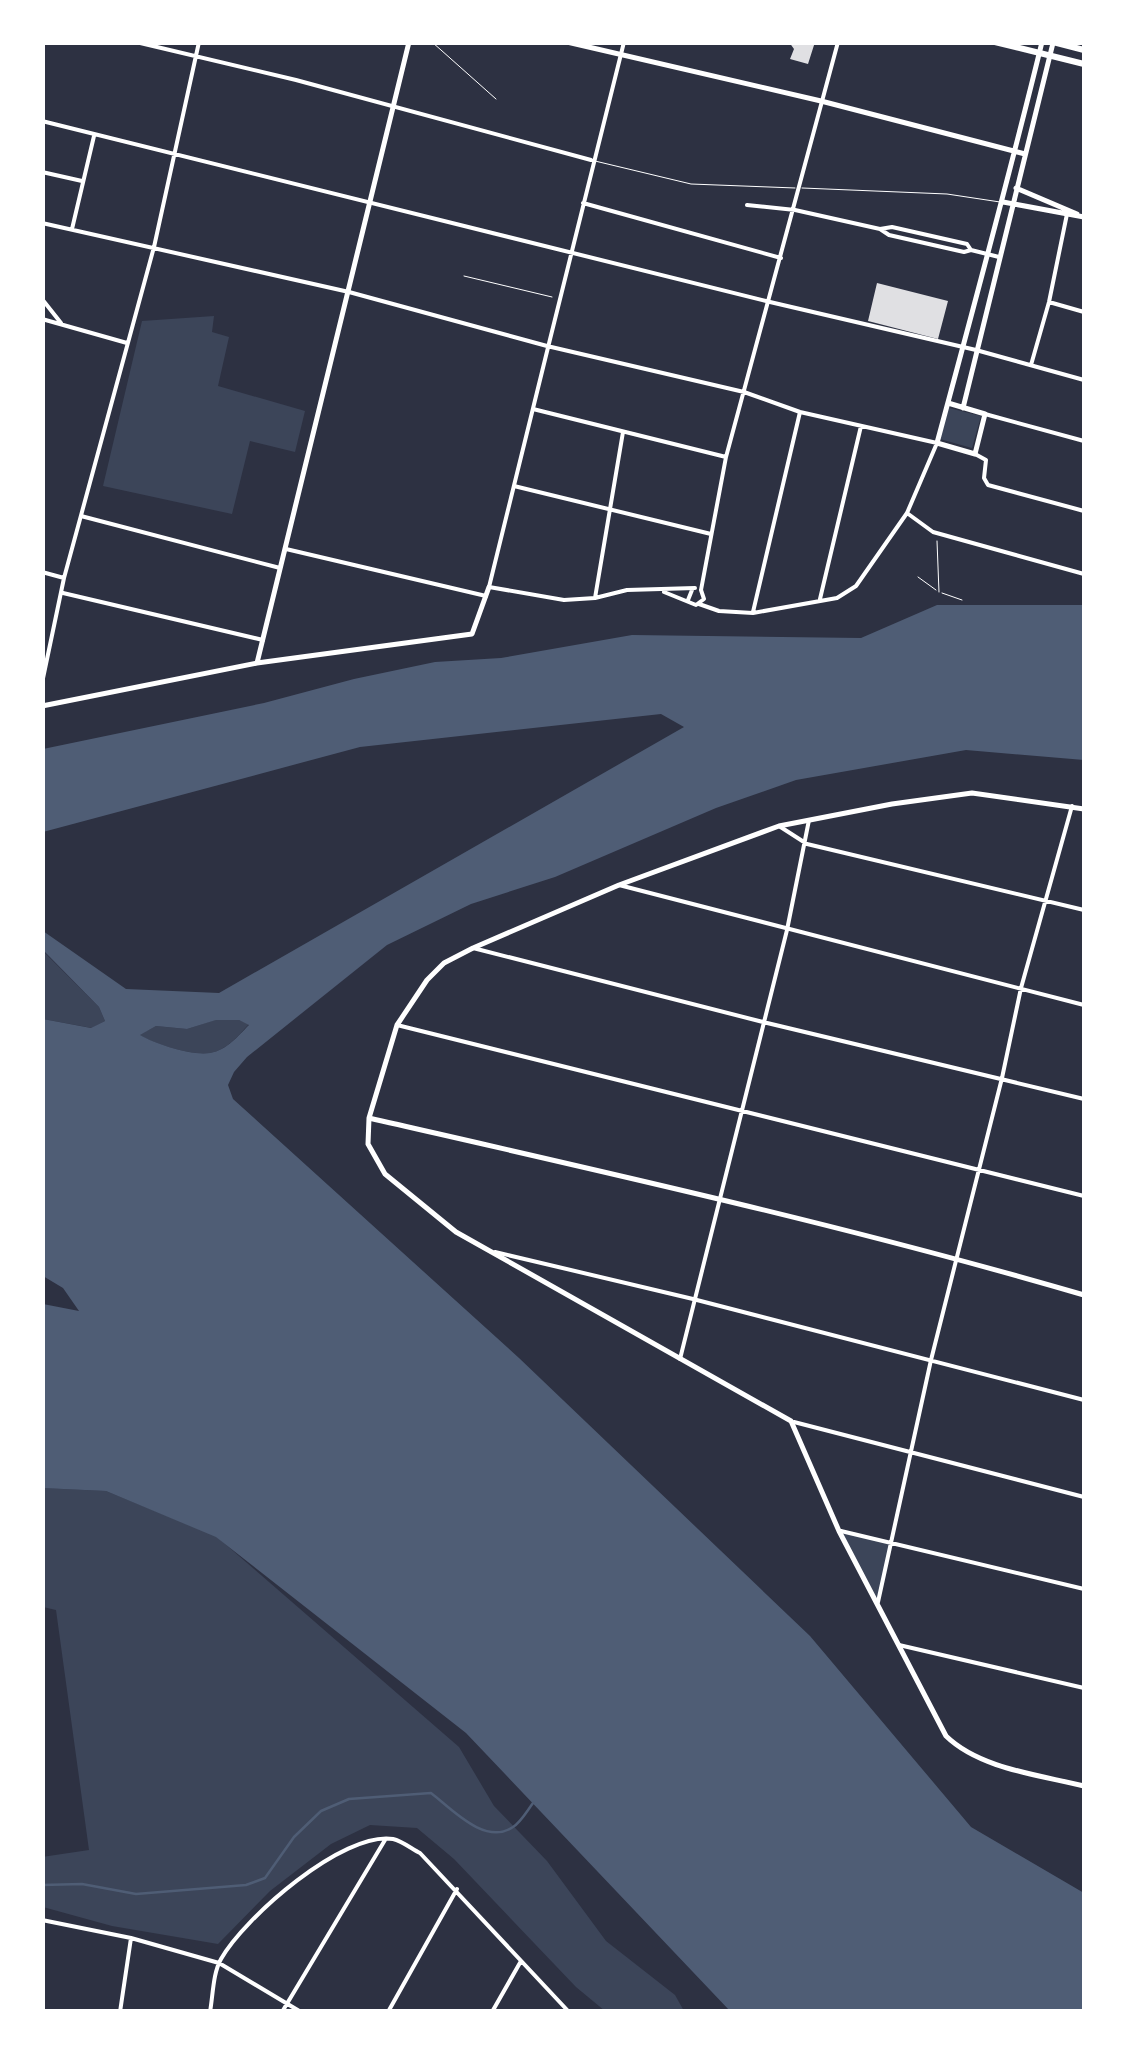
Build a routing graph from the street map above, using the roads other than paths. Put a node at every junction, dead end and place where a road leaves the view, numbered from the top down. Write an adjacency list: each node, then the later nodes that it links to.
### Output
1 (136, 42): 15 (street)
2 (200, 42): 15 (street)
3 (409, 42): 19 (street)
4 (432, 42): 17 (lane)
5 (567, 42): 13 (street)
6 (624, 42): 13 (street)
7 (838, 42): 18 (street)
8 (994, 42): 12 (main road)
9 (1042, 42): 12 (street)
10 (1053, 42): 11 (main road); 14 (street)
11 (1084, 50)
12 (1039, 53): 14 (main road); 22 (street)
13 (620, 56): 18 (street); 25 (street)
14 (1050, 56): 16 (main road); 23 (street)
15 (196, 57): 19 (street); 24 (street)
16 (1084, 64)
17 (496, 99)
18 (821, 101): 22 (street); 28 (street)
19 (393, 109): 25 (street); 30 (street)
20 (42, 122): 21 (street)
21 (94, 135): 24 (street); 27 (street)
22 (1016, 152): 23 (street); 31 (street)
23 (1024, 154): 29 (street)
24 (173, 156): 30 (street); 40 (street)
25 (592, 160): 28 (lane); 33 (street)
26 (42, 172): 27 (street)
27 (83, 182): 39 (street)
28 (800, 188): 31 (lane); 35 (street)
29 (1016, 188): 32 (street); 36 (street)
30 (370, 201): 41 (street); 45 (street)
31 (1003, 202): 32 (street); 42 (street)
32 (1013, 202): 36 (street); 43 (street)
33 (582, 203): 41 (street); 44 (street)
34 (747, 205): 35 (street)
35 (795, 210): 42 (street); 44 (street)
36 (1068, 213): 37 (street); 48 (street)
37 (1082, 216)
38 (42, 222): 39 (street)
39 (72, 229): 40 (street)
40 (154, 248): 45 (street); 52 (street)
41 (572, 253): 47 (street); 53 (street)
42 (986, 254): 43 (street); 54 (street)
43 (999, 257): 55 (street)
44 (781, 258): 47 (street)
45 (349, 292): 53 (street); 76 (street)
46 (42, 299): 51 (street)
47 (770, 302): 54 (street); 58 (street)
48 (1049, 302): 49 (street); 56 (street)
49 (1084, 312)
50 (42, 319): 51 (street)
51 (61, 323): 52 (street)
52 (127, 343): 74 (street)
53 (546, 346): 58 (street); 60 (street)
54 (962, 348): 55 (street); 59 (street)
55 (976, 350): 56 (street); 61 (street)
56 (1032, 365): 57 (street)
57 (1084, 380)
58 (744, 392): 62 (street); 69 (street)
59 (948, 403): 61 (street); 67 (street)
60 (533, 408): 65 (street); 70 (street)
61 (964, 408): 63 (street)
62 (800, 412): 64 (street); 90 (street)
63 (985, 414): 66 (street); 68 (street)
64 (861, 426): 67 (street); 87 (street)
65 (623, 432): 69 (street); 71 (street)
66 (1084, 441)
67 (937, 443): 68 (street); 73 (street)
68 (976, 454): 72 (street)
69 (726, 457): 75 (street)
70 (514, 486): 71 (street); 81 (street)
71 (611, 511): 75 (street); 86 (street)
72 (1084, 511)
73 (908, 514): 79 (street); 87 (street)
74 (81, 516): 77 (street); 80 (street)
75 (712, 534): 83 (street)
76 (286, 549): 77 (street); 85 (street)
77 (280, 568): 91 (street)
78 (42, 572): 80 (street)
79 (1084, 574)
80 (64, 578): 84 (street)
81 (488, 586): 85 (street); 86 (street)
82 (660, 590): 83 (street); 86 (street); 88 (street)
83 (698, 590): 88 (street); 89 (street)
84 (62, 592): 91 (street); 93 (street)
85 (486, 596): 92 (street)
86 (595, 598)
87 (820, 599): 90 (street)
88 (688, 600): 89 (street)
89 (700, 604): 90 (street)
90 (753, 613)
91 (263, 640): 92 (street)
92 (257, 663): 94 (street)
93 (42, 683)
94 (42, 706)
95 (1072, 806): 96 (street); 97 (street); 101 (street)
96 (1084, 809)
97 (809, 820): 98 (street); 99 (street)
98 (778, 826): 99 (street); 100 (street)
99 (806, 844): 101 (street); 103 (street)
100 (619, 885): 103 (street); 104 (street)
101 (1044, 900): 102 (street); 105 (street)
102 (1084, 910)
103 (787, 930): 105 (street); 107 (street)
104 (473, 948): 107 (street); 108 (street)
105 (1021, 988): 106 (street); 109 (street)
106 (1084, 1005)
107 (763, 1022): 109 (street); 111 (street)
108 (397, 1025): 111 (street); 112 (street)
109 (1002, 1078): 110 (street); 113 (street)
110 (1084, 1099)
111 (742, 1112): 113 (street); 115 (street)
112 (369, 1118): 115 (street); 116 (street)
113 (979, 1170): 114 (street); 117 (street)
114 (1084, 1196)
115 (718, 1198): 117 (street); 119 (street)
116 (490, 1251): 119 (street); 120 (street)
117 (956, 1258): 118 (street); 121 (street)
118 (1084, 1295)
119 (693, 1299): 120 (street); 121 (street)
120 (680, 1359): 123 (street)
121 (931, 1360): 122 (street); 124 (street)
122 (1084, 1400)
123 (791, 1421): 124 (street); 126 (street)
124 (913, 1454): 125 (street); 127 (street)
125 (1084, 1497)
126 (839, 1531): 127 (street); 129 (street)
127 (892, 1545): 128 (street); 129 (street)
128 (1084, 1589)
129 (877, 1606): 130 (street)
130 (899, 1645): 131 (street); 133 (street)
131 (1084, 1688)
132 (1084, 1777): 133 (street)
133 (1083, 1786)
134 (385, 1839): 135 (street); 139 (street); 140 (street)
135 (457, 1889): 138 (street); 145 (street)
136 (42, 1920): 137 (street)
137 (132, 1938): 139 (street); 141 (street)
138 (522, 1960): 146 (street); 147 (street)
139 (219, 1963): 140 (street); 142 (street)
140 (287, 2004): 143 (street); 144 (street)
141 (120, 2012)
142 (210, 2012)
143 (282, 2012)
144 (301, 2012)
145 (388, 2012)
146 (492, 2012)
147 (570, 2012)

